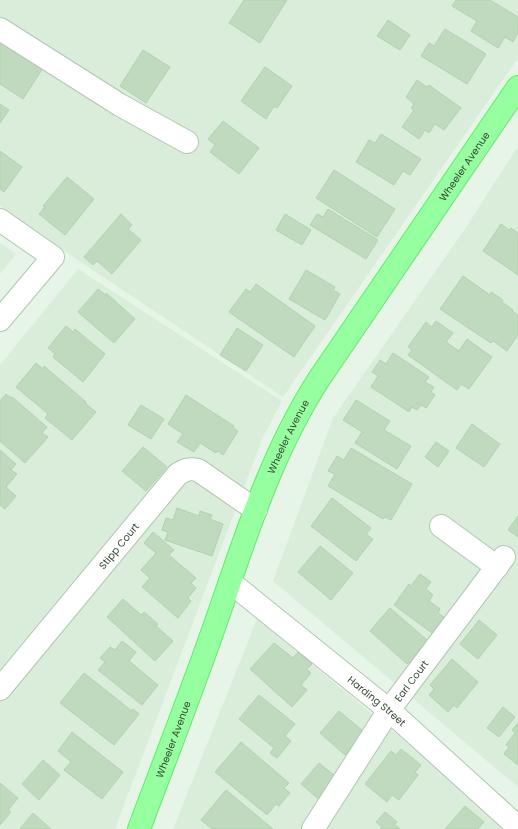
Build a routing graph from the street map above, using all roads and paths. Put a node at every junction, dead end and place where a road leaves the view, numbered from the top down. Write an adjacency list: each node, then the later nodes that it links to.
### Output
1 (0, 29): 3 (street)
2 (518, 87): 6 (main road, Wheeler Avenue)
3 (187, 142)
4 (0, 220): 5 (street)
5 (0, 320)
6 (256, 510): 8 (main road, Wheeler Avenue); 9 (street, Stipp Court)
7 (441, 526): 10 (street, Earl Court)
8 (230, 582): 10 (street, Harding Street); 12 (main road, Wheeler Avenue)
9 (0, 689)
10 (389, 710): 11 (street, Harding Street); 13 (street, Earl Court)
11 (518, 828)
12 (139, 829)
13 (314, 829)

